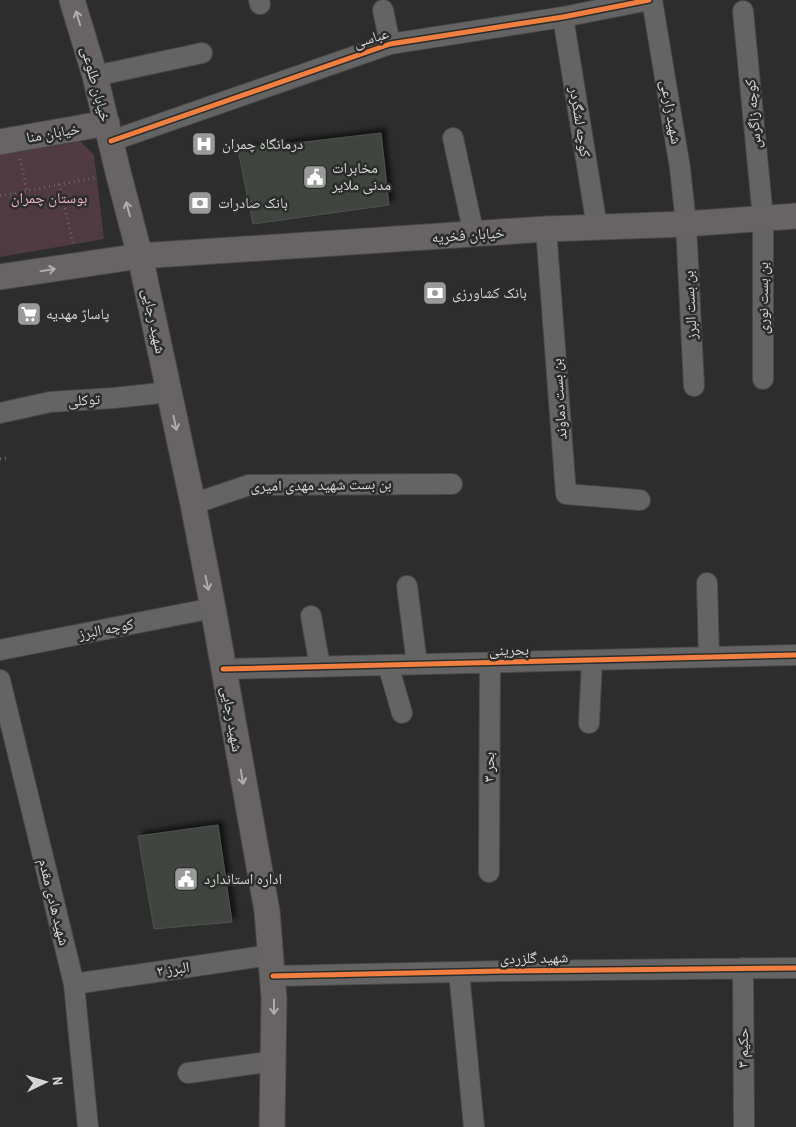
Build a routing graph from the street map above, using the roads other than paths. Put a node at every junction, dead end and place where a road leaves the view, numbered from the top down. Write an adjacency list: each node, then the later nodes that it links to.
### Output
1 (72, 0): 8 (main road, خیابان طلوعی, one-way to 1)
2 (651, 0): 5 (street, عباسی); 14 (street, شهید زارعی)
3 (383, 10): 6 (street)
4 (743, 11): 13 (street, کوچه زاگرس)
5 (564, 17): 6 (street, عباسی); 15 (street, کوچه لشگردر)
6 (390, 44): 9 (street, عباسی)
7 (202, 54): 8 (street)
8 (95, 76): 9 (main road, خیابان طلوعی)
9 (109, 132): 11 (main road, خیابان منا); 18 (main road, خیابان طلوعی, one-way to 9)
10 (453, 138): 17 (street)
11 (8, 141)
12 (796, 216): 13 (main road, خیابان فخریه)
13 (763, 218): 14 (main road, خیابان فخریه); 20 (street, بن بست نوری)
14 (686, 224): 15 (main road, خیابان فخریه); 21 (street, بن بست البرز)
15 (597, 227): 16 (main road, خیابان فخریه)
16 (546, 229): 17 (main road, خیابان فخریه); 25 (street, بن بست دماوند)
17 (474, 235): 18 (main road, خیابان فخریه)
18 (140, 256): 19 (main road, خیابان فخریه, one-way to 18); 22 (main road, شهید رجایی)
19 (0, 277)
20 (763, 379)
21 (694, 386)
22 (169, 392): 23 (street, توکلی); 26 (main road, شهید رجایی, one-way to 26)
23 (0, 413)
24 (452, 484): 26 (street, بن بست شهید مهدی امیری)
25 (640, 500)
26 (192, 504): 29 (main road, شهید رجایی, one-way to 29)
27 (707, 583): 33 (street)
28 (407, 586): 36 (street)
29 (213, 608): 31 (street, کوچه البرز); 39 (main road, شهید رجایی)
30 (312, 616): 38 (street)
31 (0, 650)
32 (796, 655): 33 (street, بحرینی)
33 (709, 657): 34 (street, بحرینی)
34 (592, 660): 35 (street, بحرینی); 42 (street)
35 (490, 663): 36 (street, بحرینی); 43 (street, بحر ۳)
36 (417, 664): 37 (street, بحرینی)
37 (388, 665): 38 (street, بحرینی); 41 (street)
38 (320, 667): 39 (street, بحرینی)
39 (223, 669): 44 (main road, شهید رجایی, one-way to 44)
40 (0, 680): 48 (street, شهید هادی مقدم)
41 (402, 713)
42 (589, 723)
43 (489, 872)
44 (272, 965): 47 (street, شهید گلزردی); 48 (street, البرز ۲); 49 (main road, شهید رجایی, one-way to 49)
45 (743, 968): 46 (street, شهید گلزردی); 47 (street, شهید گلزردی); 54 (street, حکیم ۳)
46 (796, 968)
47 (459, 972): 53 (street)
48 (74, 984): 51 (street, شهید هادی مقدم)
49 (274, 1061): 50 (street); 52 (main road, شهید رجایی)
50 (188, 1073)
51 (88, 1127)
52 (272, 1127)
53 (474, 1127)
54 (744, 1127)

